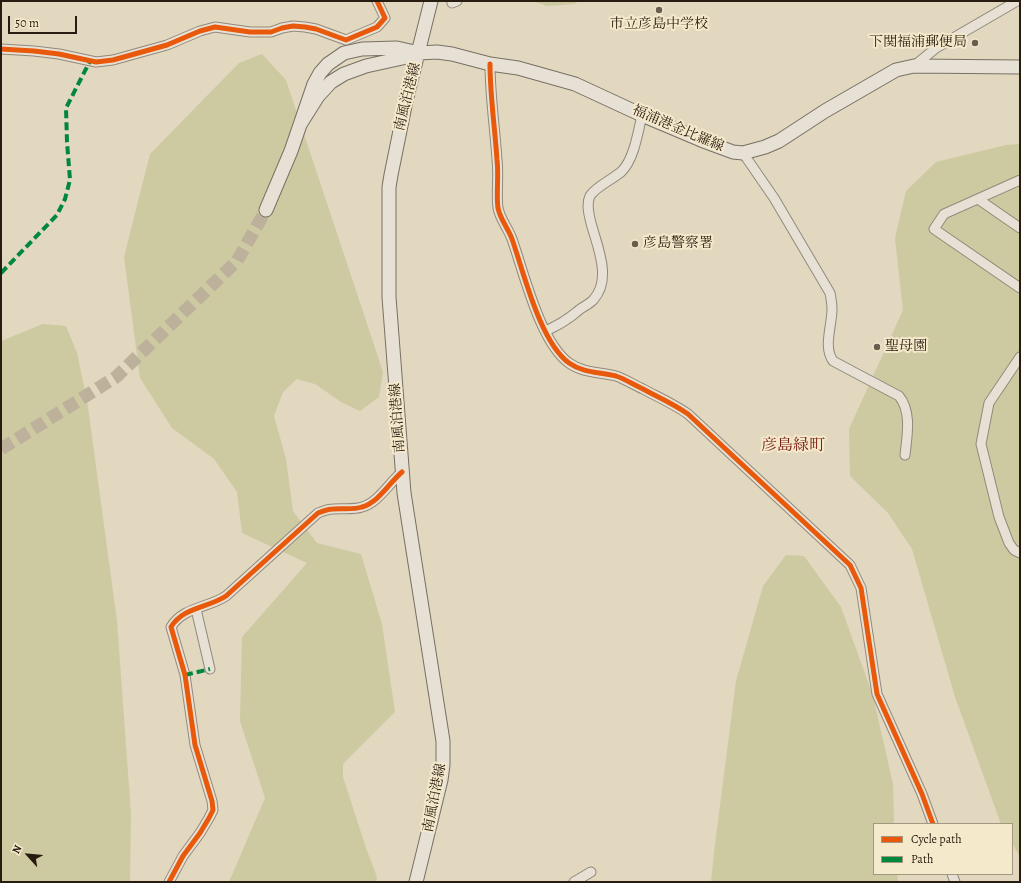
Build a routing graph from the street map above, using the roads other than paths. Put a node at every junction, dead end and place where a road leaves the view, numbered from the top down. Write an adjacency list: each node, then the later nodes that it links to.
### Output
1 (377, 1): 4 (street)
2 (431, 1): 5 (main road, 南風泊港線)
3 (1017, 1): 7 (street)
4 (1, 49)
5 (419, 53): 6 (main road, 福浦港金比羅線); 10 (main road, 福浦港金比羅線); 10 (main road, 福浦港金比羅線); 20 (main road, 南風泊港線)
6 (490, 64): 9 (main road, 福浦港金比羅線); 17 (street)
7 (914, 66): 8 (main road, 福浦港金比羅線); 11 (main road, 福浦港金比羅線)
8 (1020, 67)
9 (642, 115): 11 (main road, 福浦港金比羅線); 17 (street)
10 (301, 123): 14 (main road, 福浦港金比羅線)
11 (743, 153): 19 (street)
12 (1020, 180): 13 (street)
13 (978, 199): 15 (street); 16 (street)
14 (266, 210)
15 (1020, 228)
16 (1020, 288)
17 (546, 331): 24 (street)
18 (1020, 357): 21 (street)
19 (905, 455)
20 (402, 472): 22 (street); 27 (main road, 南風泊港線)
21 (1020, 553)
22 (196, 609): 23 (street); 26 (street)
23 (210, 669)
24 (933, 823)
25 (591, 872): 28 (street)
26 (169, 882)
27 (416, 882)
28 (574, 882)

